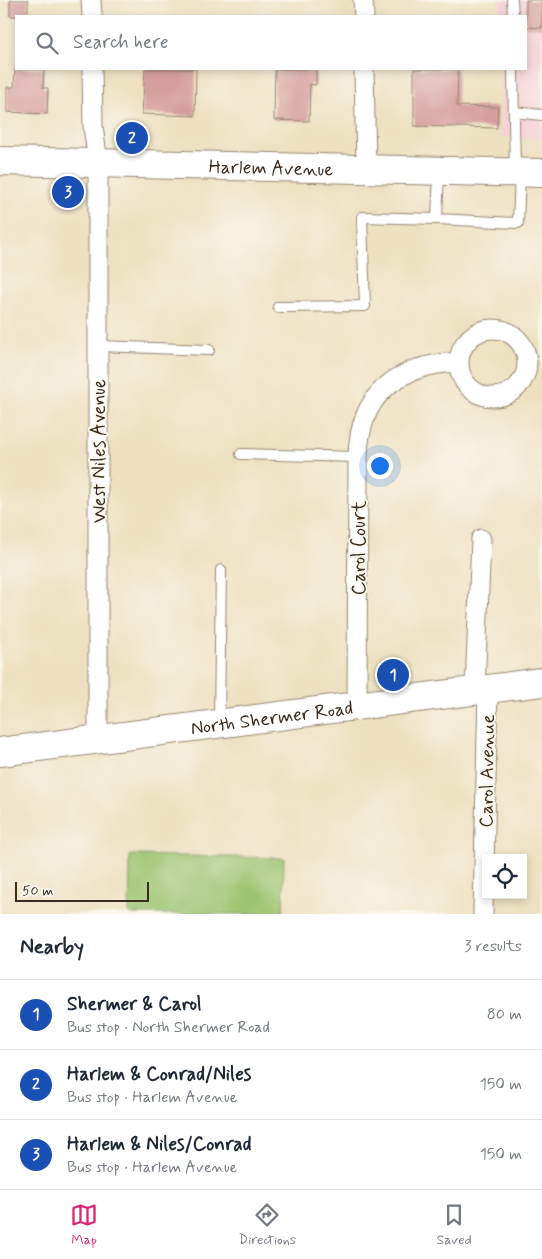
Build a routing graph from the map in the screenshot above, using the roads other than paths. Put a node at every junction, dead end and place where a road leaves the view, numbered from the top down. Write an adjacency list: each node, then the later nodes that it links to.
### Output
1 (92, 0): 4 (street)
2 (363, 0): 5 (street)
3 (512, 0): 6 (lane)
4 (92, 15)
5 (364, 15)
6 (512, 15)
7 (92, 70): 13 (street, West Niles Avenue)
8 (364, 70): 14 (street)
9 (513, 70): 10 (lane)
10 (514, 112): 11 (lane); 16 (lane)
11 (542, 115)
12 (0, 161): 13 (main road, Harlem Avenue)
13 (98, 163): 14 (main road, Harlem Avenue); 19 (street, West Niles Avenue)
14 (366, 168): 15 (main road, Harlem Avenue)
15 (439, 170): 16 (main road, Harlem Avenue); 17 (lane)
16 (526, 173): 17 (lane)
17 (437, 219): 18 (lane)
18 (278, 307)
19 (98, 346): 20 (lane); 30 (street, West Niles Avenue)
20 (209, 350)
21 (458, 362): 23 (street, Carol Court)
22 (241, 454): 23 (lane)
23 (358, 457): 28 (street, Carol Court)
24 (481, 539): 27 (street, Carol Avenue)
25 (221, 570): 29 (lane)
26 (542, 682): 27 (main road, North Shermer Road)
27 (482, 689): 28 (main road, North Shermer Road); 32 (street, Carol Avenue)
28 (357, 706): 29 (main road, North Shermer Road)
29 (219, 723): 30 (main road, North Shermer Road)
30 (98, 739): 31 (main road, North Shermer Road)
31 (0, 752)
32 (483, 914)

